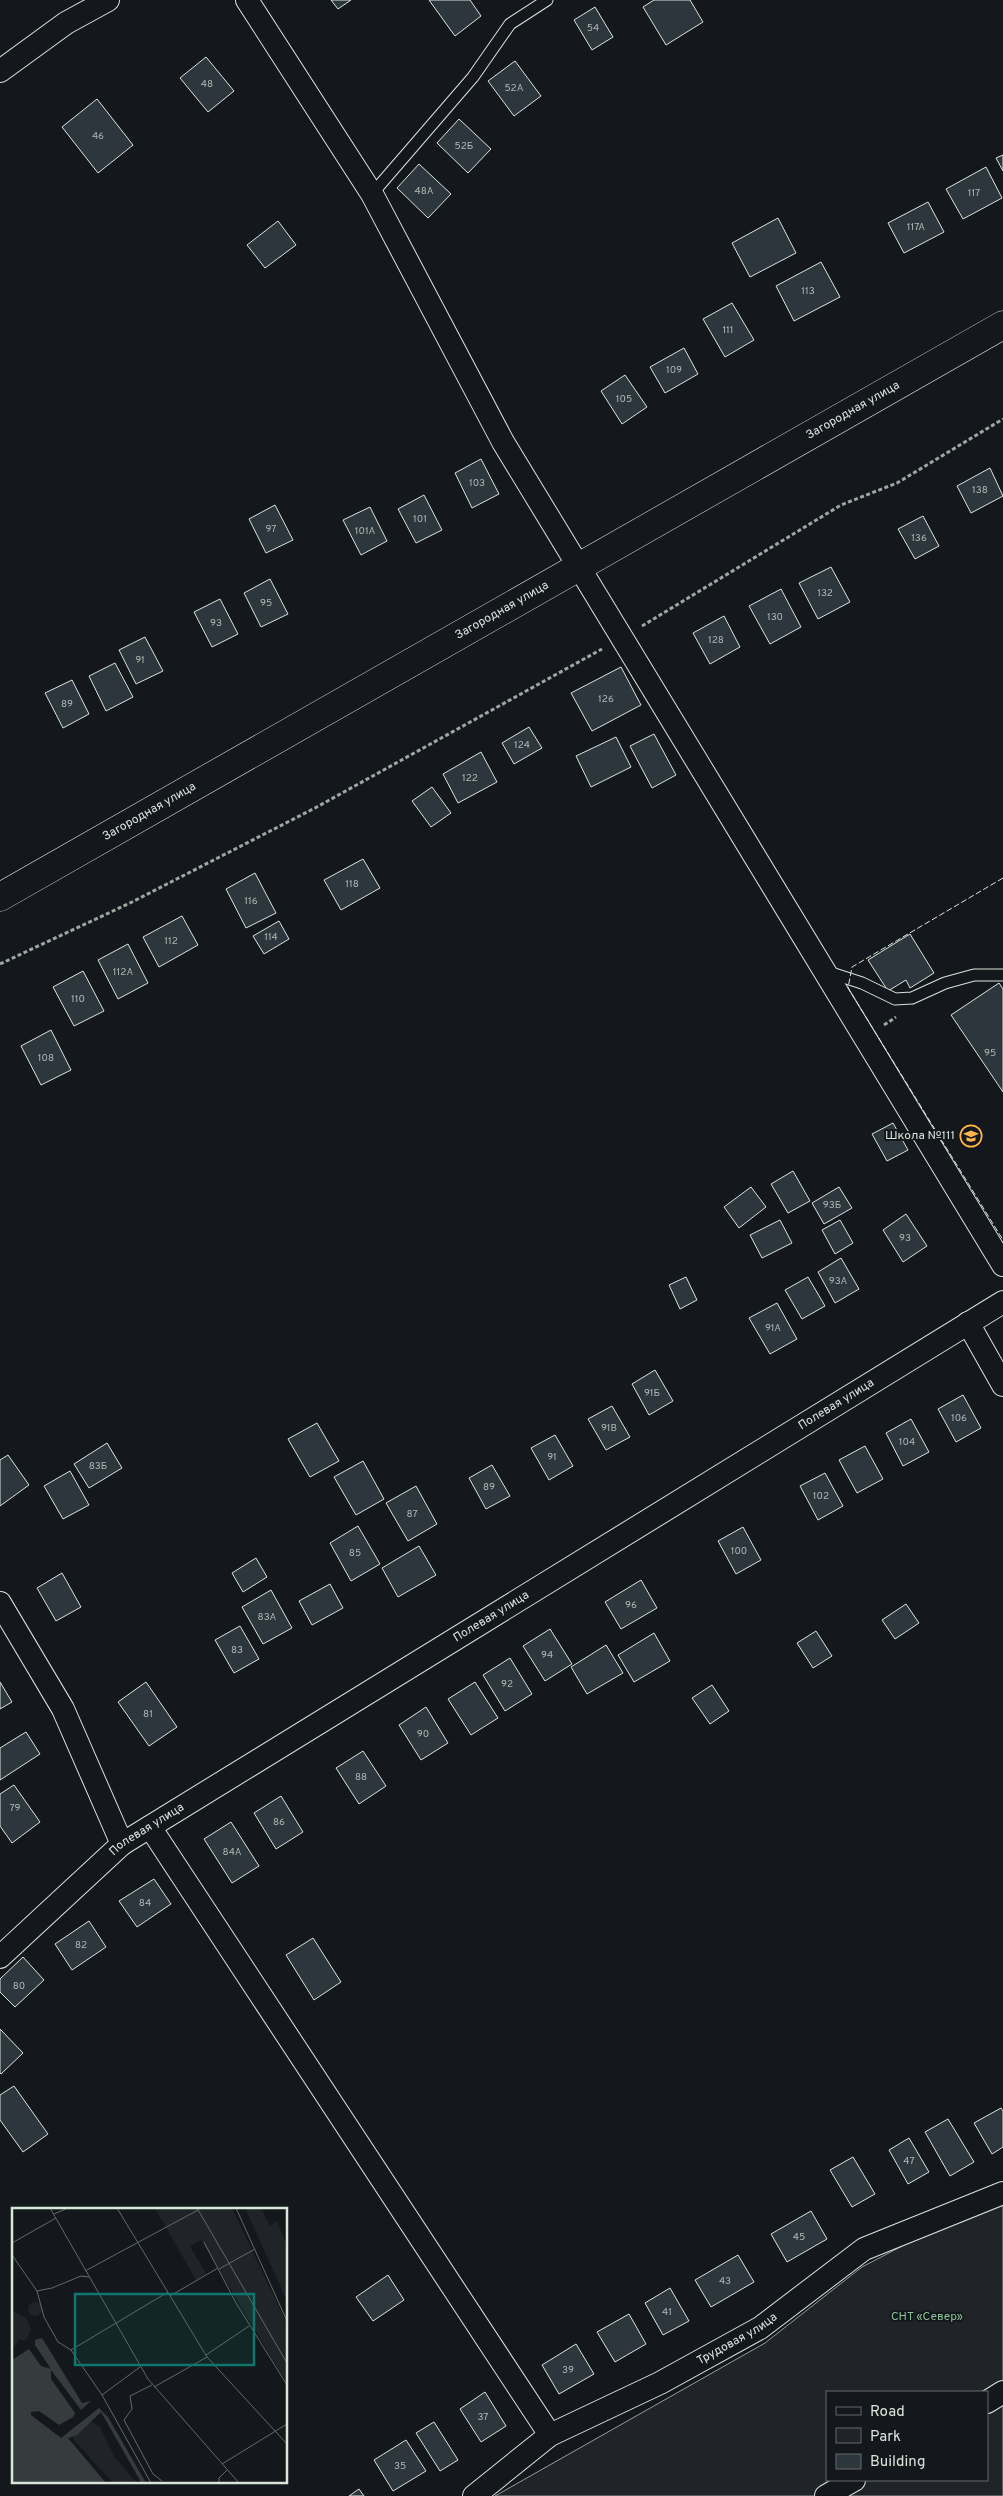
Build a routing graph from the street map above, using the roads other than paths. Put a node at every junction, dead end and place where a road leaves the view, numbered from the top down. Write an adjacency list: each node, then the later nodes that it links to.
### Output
1 (108, 0): 4 (street)
2 (247, 0): 5 (street)
3 (546, 0): 5 (lane)
4 (0, 71)
5 (372, 194): 7 (street)
6 (1003, 325): 7 (street, Загородная улица)
7 (579, 568): 8 (street, Загородная улица); 9 (street)
8 (0, 897)
9 (824, 970): 10 (lane); 11 (street)
10 (1003, 975)
11 (1003, 1265)
12 (1003, 1302): 13 (street, Полевая улица)
13 (968, 1323): 14 (street); 16 (street, Полевая улица)
14 (1003, 1385)
15 (0, 1603): 17 (street)
16 (150, 1826): 17 (street, Полевая улица); 22 (street)
17 (122, 1844): 18 (street, Полевая улица)
18 (0, 1957)
19 (1003, 2193): 22 (street, Трудовая улица)
20 (1003, 2392): 21 (street)
21 (988, 2401)
22 (550, 2435): 24 (street, Трудовая улица)
23 (852, 2481): 25 (street)
24 (474, 2496)
25 (826, 2496)

